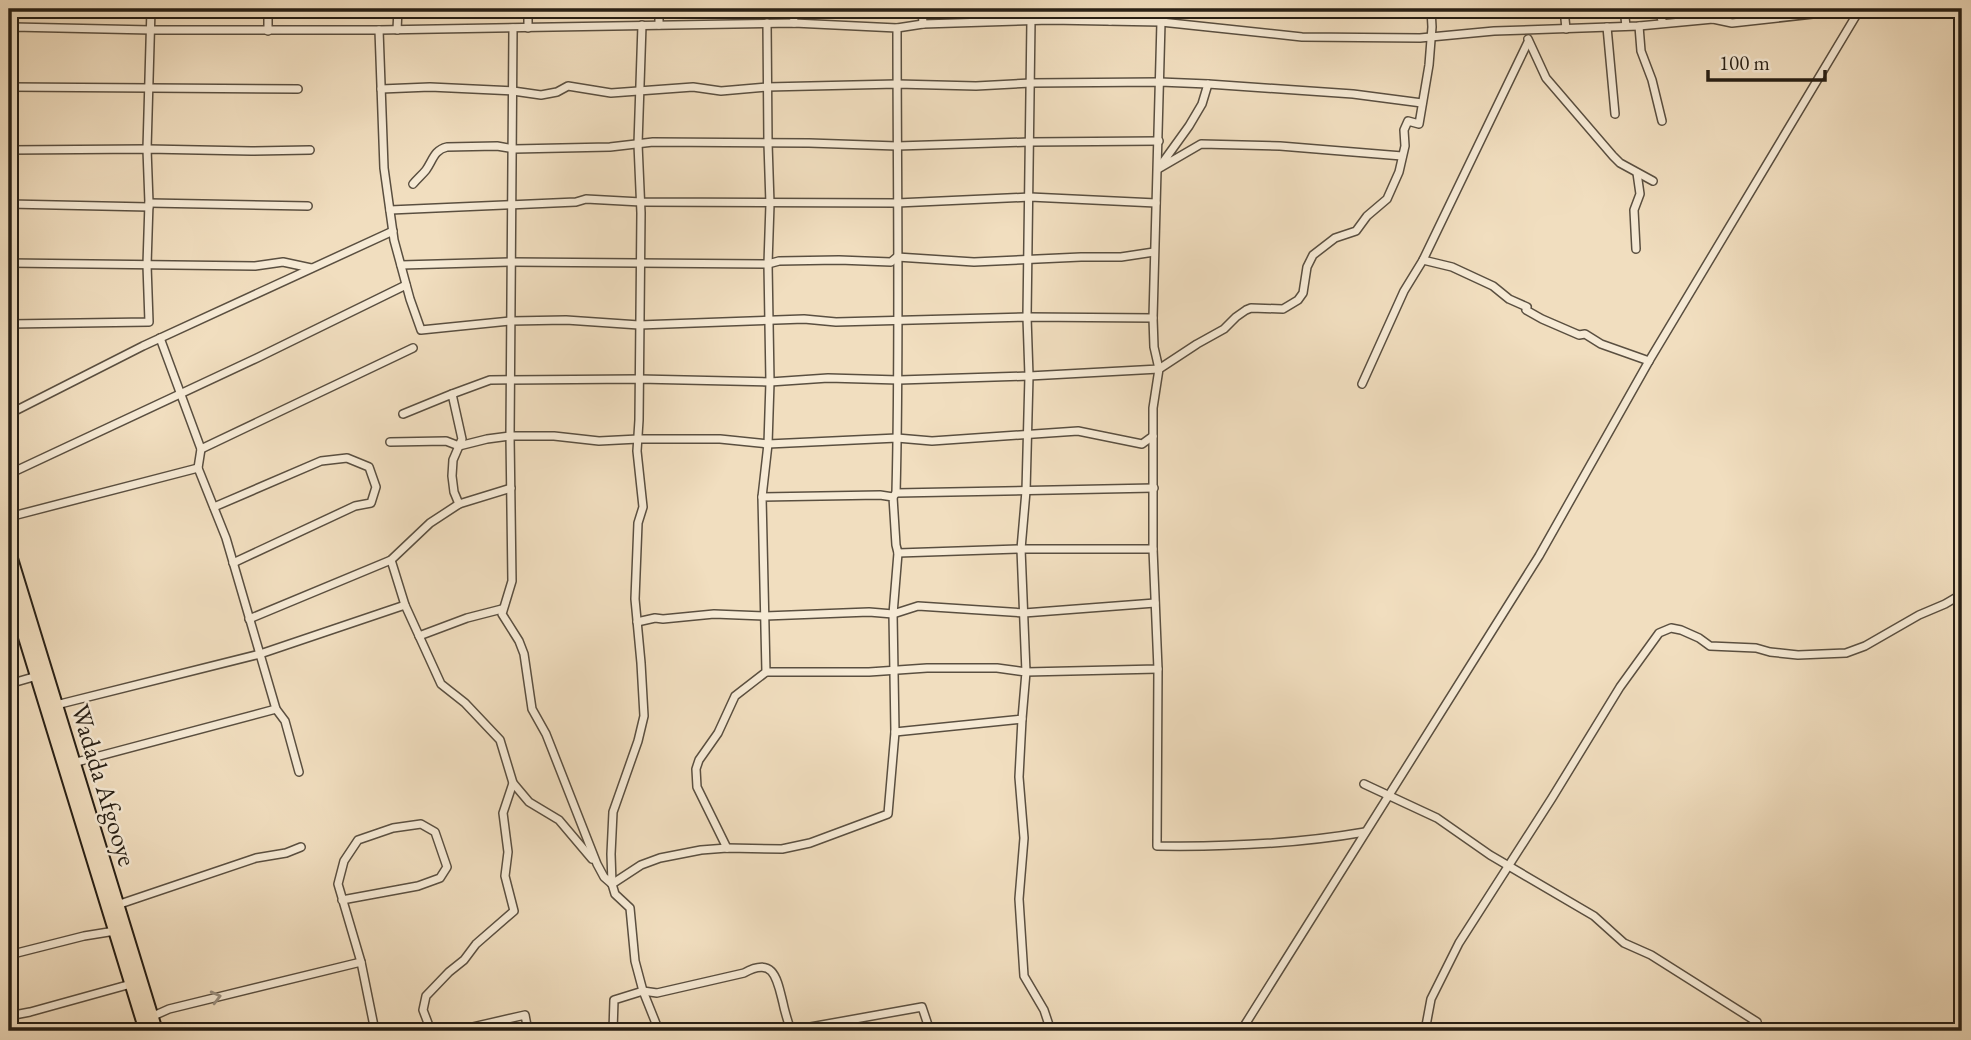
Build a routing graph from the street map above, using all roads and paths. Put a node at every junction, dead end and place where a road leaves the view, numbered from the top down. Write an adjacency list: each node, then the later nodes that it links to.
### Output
1 (150, 9): 39 (street)
2 (268, 9): 42 (street)
3 (398, 9): 41 (street)
4 (528, 9): 36 (street)
5 (659, 9): 30 (street)
6 (793, 9): 26 (street)
7 (922, 9): 28 (street)
8 (1049, 9): 22 (street)
9 (1110, 9): 23 (street)
10 (1170, 9): 24 (street)
11 (1431, 9): 44 (street)
12 (1564, 9): 38 (street)
13 (1624, 9): 31 (street)
14 (1658, 9): 27 (street)
15 (1712, 9): 19 (street)
16 (1772, 9): 20 (street)
17 (1858, 9): 18 (street); 107 (street)
18 (1832, 10): 20 (street)
19 (1713, 19): 20 (street); 27 (street)
20 (1771, 19)
21 (1031, 20): 22 (street); 28 (street); 47 (street)
22 (1050, 20): 23 (street)
23 (1110, 21): 24 (street)
24 (1161, 22): 44 (street); 46 (street)
25 (767, 23): 26 (street); 30 (street); 51 (street)
26 (794, 23): 37 (street)
27 (1663, 23): 32 (street)
28 (923, 24): 37 (street)
29 (642, 25): 30 (street); 36 (street); 55 (street)
30 (659, 25)
31 (1626, 26): 32 (street); 34 (street)
32 (1639, 26): 59 (street)
33 (10, 27): 39 (street)
34 (1607, 27): 38 (street); 58 (street)
35 (513, 28): 36 (street); 41 (street); 56 (street)
36 (528, 28)
37 (898, 28): 48 (street)
38 (1566, 29): 43 (street)
39 (151, 30): 42 (street); 52 (street)
40 (379, 30): 41 (street); 42 (street); 54 (street)
41 (397, 30)
42 (268, 31)
43 (1529, 31): 44 (street); 45 (street)
44 (1432, 38): 57 (street)
45 (1528, 42): 71 (street); 89 (street)
46 (1160, 82): 47 (street); 49 (street); 60 (street)
47 (1031, 83): 48 (street); 61 (street)
48 (897, 84): 51 (street); 64 (street)
49 (1208, 84): 57 (street); 70 (street)
50 (9, 87): 52 (street)
51 (767, 87): 55 (street); 63 (street)
52 (149, 88): 53 (street); 65 (street)
53 (298, 89)
54 (382, 89): 56 (street); 83 (street)
55 (639, 90): 56 (street); 62 (street)
56 (513, 91): 66 (street)
57 (1422, 103): 69 (street)
58 (1615, 114)
59 (1662, 121)
60 (1159, 141): 61 (street); 70 (street)
61 (1030, 142): 64 (street); 74 (street)
62 (638, 144): 63 (street); 66 (street); 75 (street)
63 (768, 144): 64 (street); 79 (street)
64 (897, 146): 76 (street)
65 (147, 149): 67 (street); 68 (street); 80 (street)
66 (513, 149): 73 (street); 82 (street)
67 (9, 150)
68 (310, 150)
69 (1402, 156): 70 (street); 108 (street)
70 (1158, 169): 77 (street)
71 (1637, 173): 72 (street); 85 (street)
72 (1653, 181)
73 (413, 184)
74 (1030, 197): 76 (street); 77 (street); 88 (street)
75 (641, 202): 79 (street); 82 (street); 92 (street)
76 (897, 203): 79 (street); 87 (street)
77 (1156, 203): 86 (street)
78 (9, 204): 80 (street)
79 (770, 204): 93 (street)
80 (149, 205): 81 (street); 94 (street)
81 (308, 206)
82 (512, 206): 83 (street); 90 (street)
83 (390, 210): 84 (street)
84 (393, 231): 95 (street); 96 (street)
85 (1636, 250)
86 (1154, 252): 88 (street); 99 (street)
87 (897, 257): 88 (street); 93 (street); 101 (street)
88 (1029, 260): 98 (street)
89 (1423, 260): 107 (street); 114 (street)
90 (511, 262): 92 (street); 95 (street); 102 (street)
91 (9, 263): 94 (street)
92 (640, 263): 93 (street); 104 (street)
93 (768, 264): 100 (street)
94 (147, 265): 96 (street); 103 (street)
95 (401, 265): 97 (street)
96 (312, 268): 105 (street)
97 (406, 285): 102 (street); 115 (street)
98 (1027, 317): 99 (street); 101 (street); 109 (street)
99 (1153, 318): 108 (street)
100 (769, 320): 101 (street); 104 (street); 113 (street)
101 (897, 320): 111 (street)
102 (511, 321): 104 (street); 112 (street)
103 (9, 324)
104 (639, 324): 110 (street)
105 (160, 338): 115 (street); 117 (street)
106 (413, 348): 127 (street)
107 (1649, 361): 171 (street)
108 (1158, 369): 109 (street); 121 (street)
109 (1029, 376): 111 (street); 119 (street)
110 (639, 379): 112 (street); 113 (street); 123 (street)
111 (899, 380): 113 (street); 122 (street)
112 (511, 381): 116 (street); 120 (street)
113 (770, 382): 125 (street)
114 (1362, 384)
115 (181, 393): 127 (street); 129 (street)
116 (452, 394): 118 (street); 126 (street)
117 (9, 414)
118 (402, 414)
119 (1027, 434): 121 (street); 122 (street); 132 (street)
120 (510, 436): 123 (street); 126 (street); 130 (street)
121 (1153, 436): 131 (street)
122 (897, 438): 125 (street); 133 (street)
123 (638, 439): 125 (street); 153 (street)
124 (390, 442): 126 (street)
125 (768, 444): 134 (street)
126 (459, 446): 135 (street)
127 (201, 449): 128 (street)
128 (198, 468): 136 (street); 137 (street)
129 (9, 474)
130 (511, 488): 135 (street); 148 (street)
131 (1154, 488): 132 (street); 139 (street)
132 (1026, 491): 133 (street); 138 (street)
133 (895, 495): 134 (street); 141 (street)
134 (762, 497): 151 (street)
135 (459, 504): 142 (street)
136 (214, 507): 143 (street); 143 (street)
137 (9, 517)
138 (1021, 549): 139 (street); 141 (street); 149 (street)
139 (1153, 549): 146 (street)
140 (9, 552): 163 (highway, Wadada Afgooye)
141 (898, 553): 150 (street)
142 (391, 560): 147 (street); 152 (street)
143 (233, 563): 152 (street)
144 (9, 585): 154 (highway, Wadada Afgooye)
145 (1962, 594): 176 (street)
146 (1155, 603): 149 (street); 157 (street)
147 (405, 605): 155 (street); 156 (street)
148 (502, 609): 155 (street); 175 (street)
149 (1024, 613): 150 (street); 160 (street)
150 (893, 614): 151 (street); 158 (street)
151 (765, 615): 153 (street); 159 (street)
152 (249, 619): 156 (street)
153 (638, 622): 177 (street)
154 (15, 627): 161 (highway, Wadada Afgooye)
155 (419, 636): 169 (street)
156 (260, 654): 163 (street); 164 (street)
157 (1158, 669): 160 (street); 172 (street)
158 (894, 670): 159 (street); 160 (street); 166 (street)
159 (766, 672): 174 (street)
160 (1027, 672): 165 (street)
161 (37, 676): 162 (street); 180 (highway, Wadada Afgooye)
162 (9, 684)
163 (56, 705): 167 (highway, Wadada Afgooye)
164 (276, 709): 167 (street); 168 (street)
165 (1022, 719): 166 (street); 198 (street)
166 (895, 732): 174 (street)
167 (73, 764): 179 (highway, Wadada Afgooye)
168 (299, 772)
169 (513, 783): 175 (street); 191 (street)
170 (1364, 783): 171 (street)
171 (1388, 795): 172 (street); 176 (street)
172 (1365, 832): 199 (street)
173 (301, 847): 179 (street)
174 (727, 848): 177 (street)
175 (597, 864): 177 (street)
176 (1508, 867): 187 (street); 200 (street)
177 (612, 884): 184 (street)
178 (342, 900): 178 (street); 182 (street)
179 (117, 905): 186 (highway, Wadada Afgooye)
180 (115, 931): 181 (street); 183 (highway, Wadada Afgooye)
181 (9, 955)
182 (361, 962): 186 (street, one-way to 182); 190 (street)
183 (131, 984): 185 (street); 188 (highway, Wadada Afgooye)
184 (643, 991): 194 (street); 195 (street); 196 (street)
185 (9, 1016)
186 (151, 1017): 189 (highway, Wadada Afgooye)
187 (1757, 1022)
188 (146, 1031)
189 (156, 1031)
190 (375, 1031)
191 (431, 1031)
192 (455, 1031): 193 (street)
193 (528, 1031)
194 (613, 1031)
195 (659, 1031)
196 (789, 1031): 197 (street)
197 (930, 1031)
198 (1051, 1031)
199 (1241, 1031)
200 (1425, 1031)

